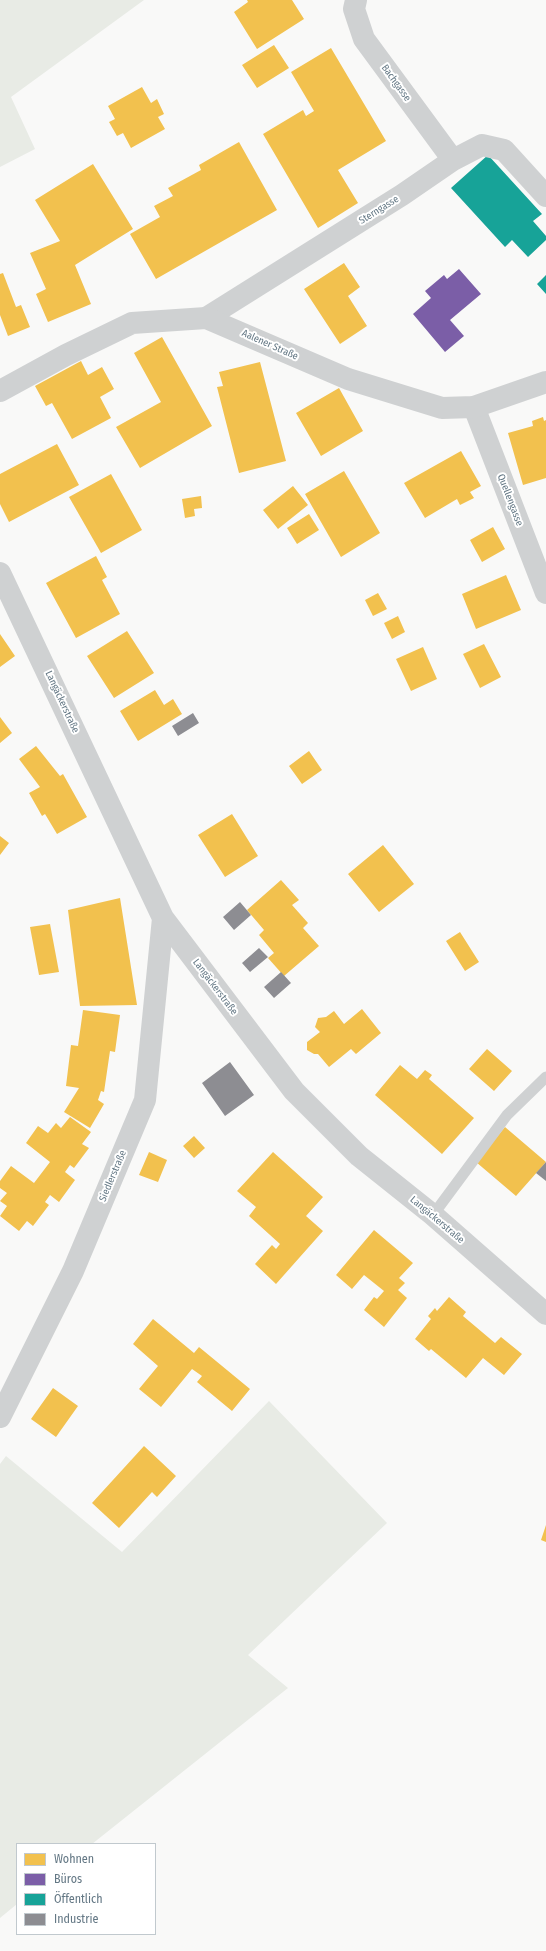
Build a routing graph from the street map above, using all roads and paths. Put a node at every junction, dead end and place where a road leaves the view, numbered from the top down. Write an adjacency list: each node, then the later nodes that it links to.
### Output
1 (356, 0): 2 (street, Bachgasse)
2 (453, 160): 3 (street, Sterngasse); 4 (street, Sterngasse)
3 (545, 194)
4 (206, 318): 6 (street, Aalener Straße); 7 (street, Aalener Straße)
5 (546, 382): 7 (street, Aalener Straße)
6 (0, 391)
7 (474, 407): 9 (street, Quellengasse)
8 (0, 573): 10 (street, Langäckerstraße)
9 (546, 593)
10 (163, 918): 12 (street, Langäckerstraße); 14 (street, Siedlerstraße)
11 (546, 1077): 12 (lane)
12 (433, 1215): 13 (street, Langäckerstraße)
13 (546, 1314)
14 (0, 1417)

